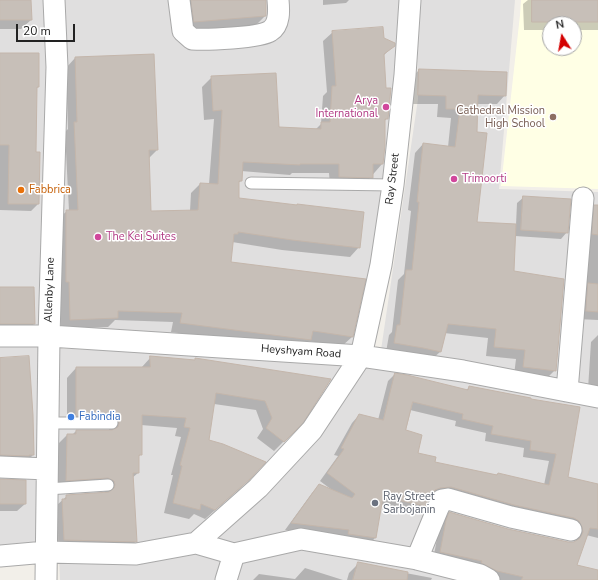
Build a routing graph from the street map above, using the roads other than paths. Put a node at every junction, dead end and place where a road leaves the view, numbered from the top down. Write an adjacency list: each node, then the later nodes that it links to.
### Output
1 (54, 0): 9 (street, Allenby Lane)
2 (179, 0): 3 (street)
3 (278, 0)
4 (410, 0): 6 (street, Ray Street)
5 (251, 183): 6 (lane)
6 (393, 185): 10 (street, Ray Street)
7 (582, 198): 11 (street)
8 (0, 336): 9 (street, Heyshyam Road)
9 (49, 336): 10 (street, Heyshyam Road); 13 (street, Allenby Lane)
10 (361, 356): 11 (street, Heyshyam Road); 20 (street)
11 (567, 391): 12 (street, Heyshyam Road)
12 (598, 397)
13 (48, 423): 14 (lane); 16 (street, Allenby Lane)
14 (112, 423)
15 (0, 467): 16 (street)
16 (47, 469): 18 (street, Allenby Lane)
17 (108, 485): 18 (lane)
18 (47, 489): 21 (street, Allenby Lane)
19 (571, 530): 24 (street)
20 (196, 544): 21 (street); 22 (street)
21 (46, 552): 23 (street); 26 (street, Allenby Lane)
22 (234, 554): 24 (street); 27 (street)
23 (0, 556)
24 (417, 559): 25 (street)
25 (483, 578)
26 (46, 580)
27 (226, 580)

